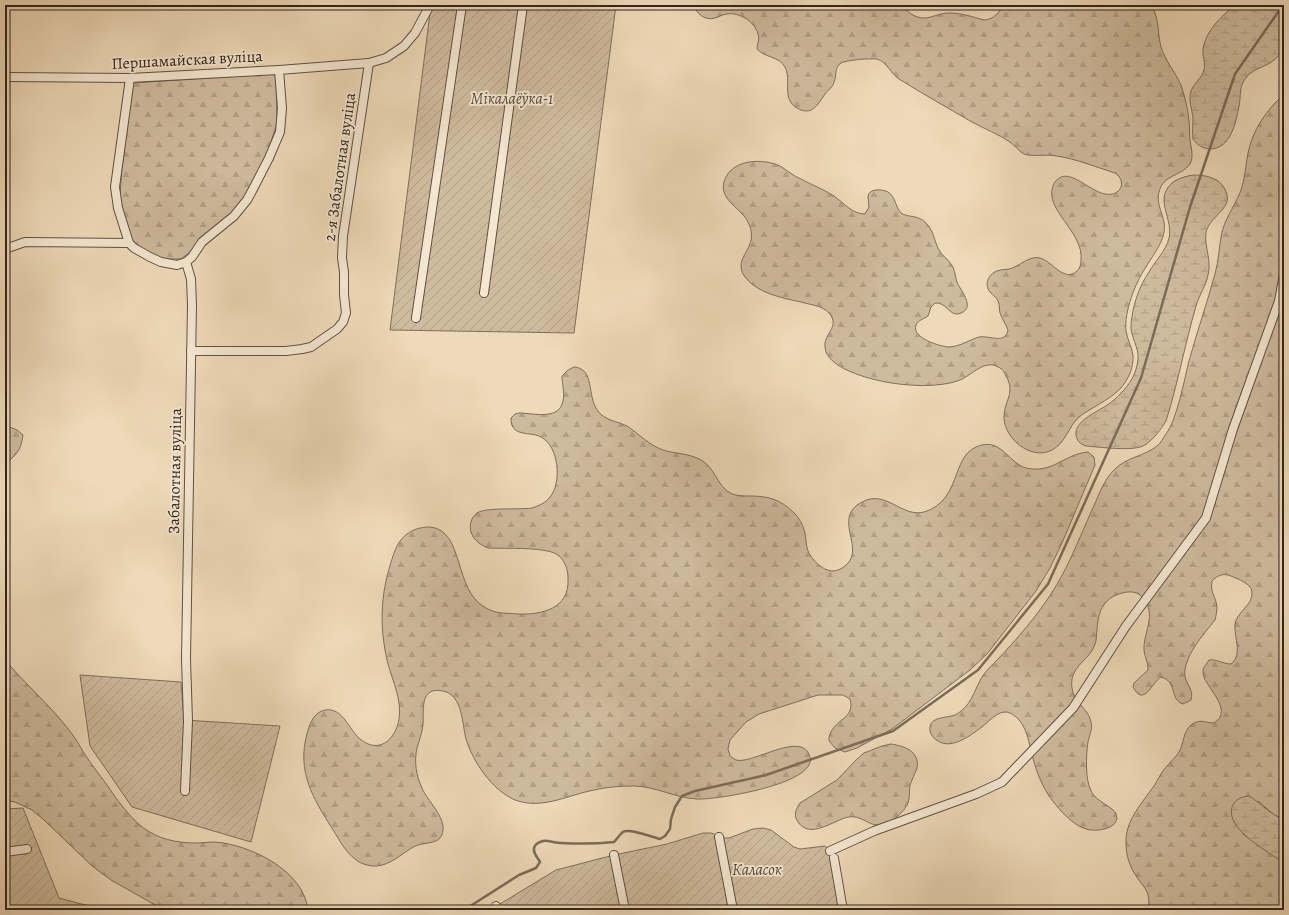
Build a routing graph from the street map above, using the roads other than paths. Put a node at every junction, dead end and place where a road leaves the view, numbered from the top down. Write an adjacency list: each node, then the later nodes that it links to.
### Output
1 (430, 5): 4 (street)
2 (462, 5): 13 (street)
3 (523, 5): 12 (street)
4 (369, 63): 5 (street, Першамайская вуліца); 14 (street, 2-я Забалотная вуліца)
5 (279, 70): 7 (street, Першамайская вуліца); 10 (street)
6 (5, 77): 7 (street, Першамайская вуліца)
7 (130, 78): 8 (street)
8 (129, 243): 9 (street); 10 (street)
9 (5, 249)
10 (186, 262): 14 (street, Забалотная вуліца)
11 (1284, 274): 22 (street)
12 (484, 294)
13 (416, 318)
14 (191, 351): 15 (street, Забалотная вуліца)
15 (185, 791)
16 (719, 836): 21 (street)
17 (27, 849): 18 (street)
18 (5, 852)
19 (614, 855): 20 (street)
20 (625, 910)
21 (733, 910)
22 (843, 910)

